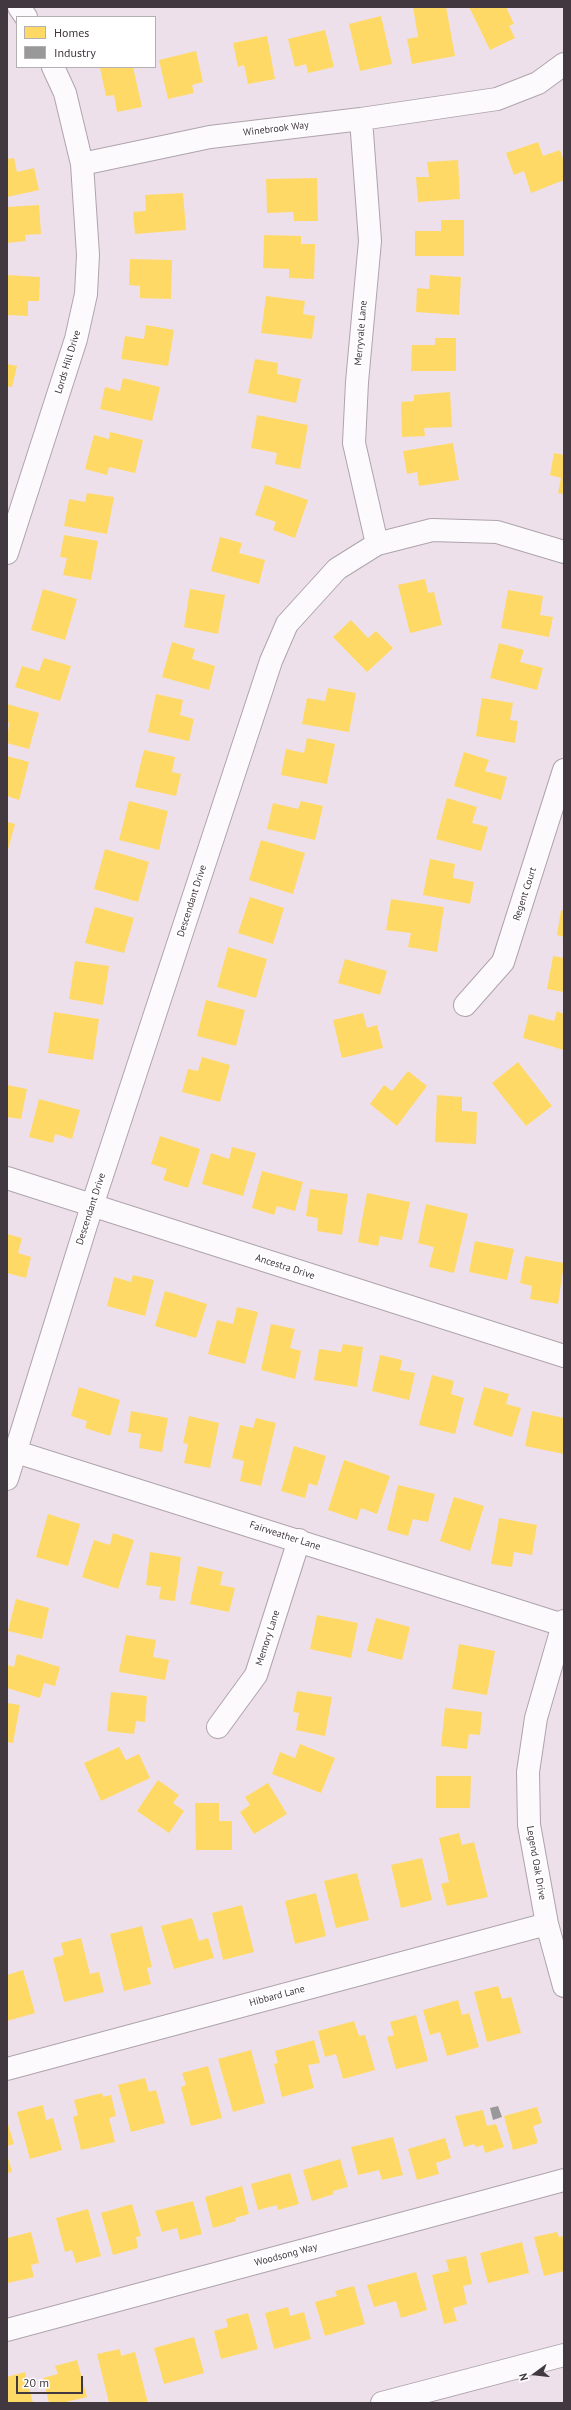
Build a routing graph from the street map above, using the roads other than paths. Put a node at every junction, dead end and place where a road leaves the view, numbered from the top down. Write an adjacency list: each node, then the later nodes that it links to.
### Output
1 (19, 7): 2 (street)
2 (25, 16)
3 (564, 64): 5 (street, Winebrook Way)
4 (53, 68): 6 (street)
5 (361, 119): 6 (street, Winebrook Way); 7 (street, Merryvale Lane)
6 (82, 164): 9 (street, Lords Hill Drive)
7 (377, 544): 8 (street, Descendant Drive); 13 (street, Descendant Drive)
8 (564, 552)
9 (7, 553)
10 (564, 770): 11 (street, Regent Court)
11 (465, 1005)
12 (7, 1178): 13 (street, Ancestra Drive)
13 (92, 1206): 14 (street, Ancestra Drive); 15 (street, Descendant Drive)
14 (564, 1356)
15 (11, 1450): 16 (street, Descendant Drive); 17 (street, Fairweather Lane)
16 (7, 1479)
17 (299, 1540): 18 (street, Fairweather Lane); 19 (street, Memory Lane)
18 (563, 1623): 20 (street, Legend Oak Drive)
19 (218, 1727)
20 (547, 1924): 21 (street, Legend Oak Drive); 22 (street, Hibbard Lane)
21 (564, 1986)
22 (7, 2069)
23 (564, 2180): 24 (street, Woodsong Way)
24 (7, 2330)
25 (564, 2355): 26 (street)
26 (382, 2403)

